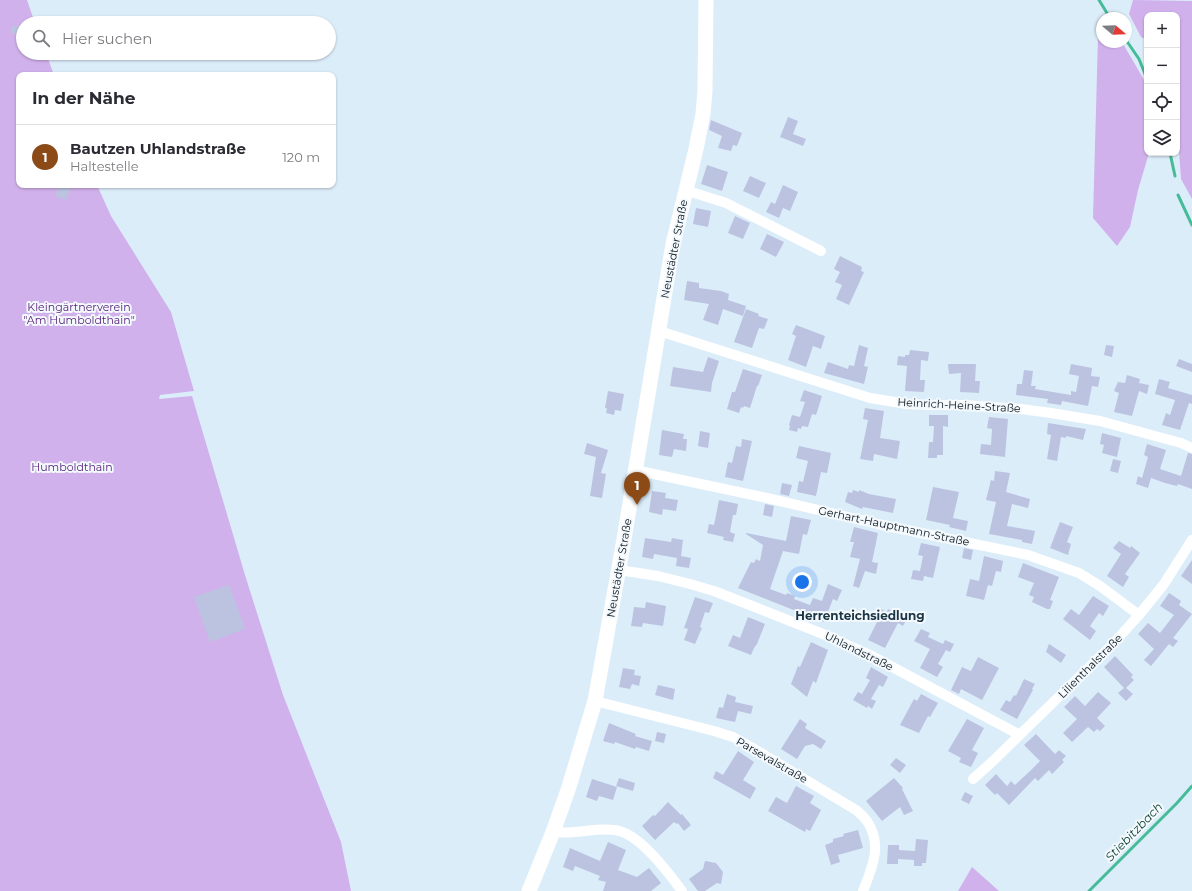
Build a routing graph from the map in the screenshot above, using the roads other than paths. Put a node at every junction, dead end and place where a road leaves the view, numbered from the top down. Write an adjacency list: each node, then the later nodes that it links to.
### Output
1 (706, 0): 2 (street, Neustädter Straße)
2 (685, 190): 3 (street, Neustädter Straße); 4 (street, Neustädter Straße)
3 (821, 251)
4 (659, 331): 5 (street, Heinrich-Heine-Straße); 6 (street, Neustädter Straße)
5 (1192, 448)
6 (635, 470): 8 (street, Neustädter Straße); 9 (street, Gerhart-Hauptmann-Straße)
7 (1192, 540): 9 (street, Lilienthalstraße)
8 (619, 570): 10 (street, Neustädter Straße); 11 (street, Uhlandstraße)
9 (1139, 615): 11 (street, Lilienthalstraße)
10 (595, 701): 13 (street, Neustädter Straße); 16 (street, Parsevalstraße)
11 (1020, 735): 12 (street, Lilienthalstraße)
12 (973, 779)
13 (553, 832): 14 (street, Neustädter Straße); 15 (street)
14 (529, 891)
15 (682, 891)
16 (863, 891)

